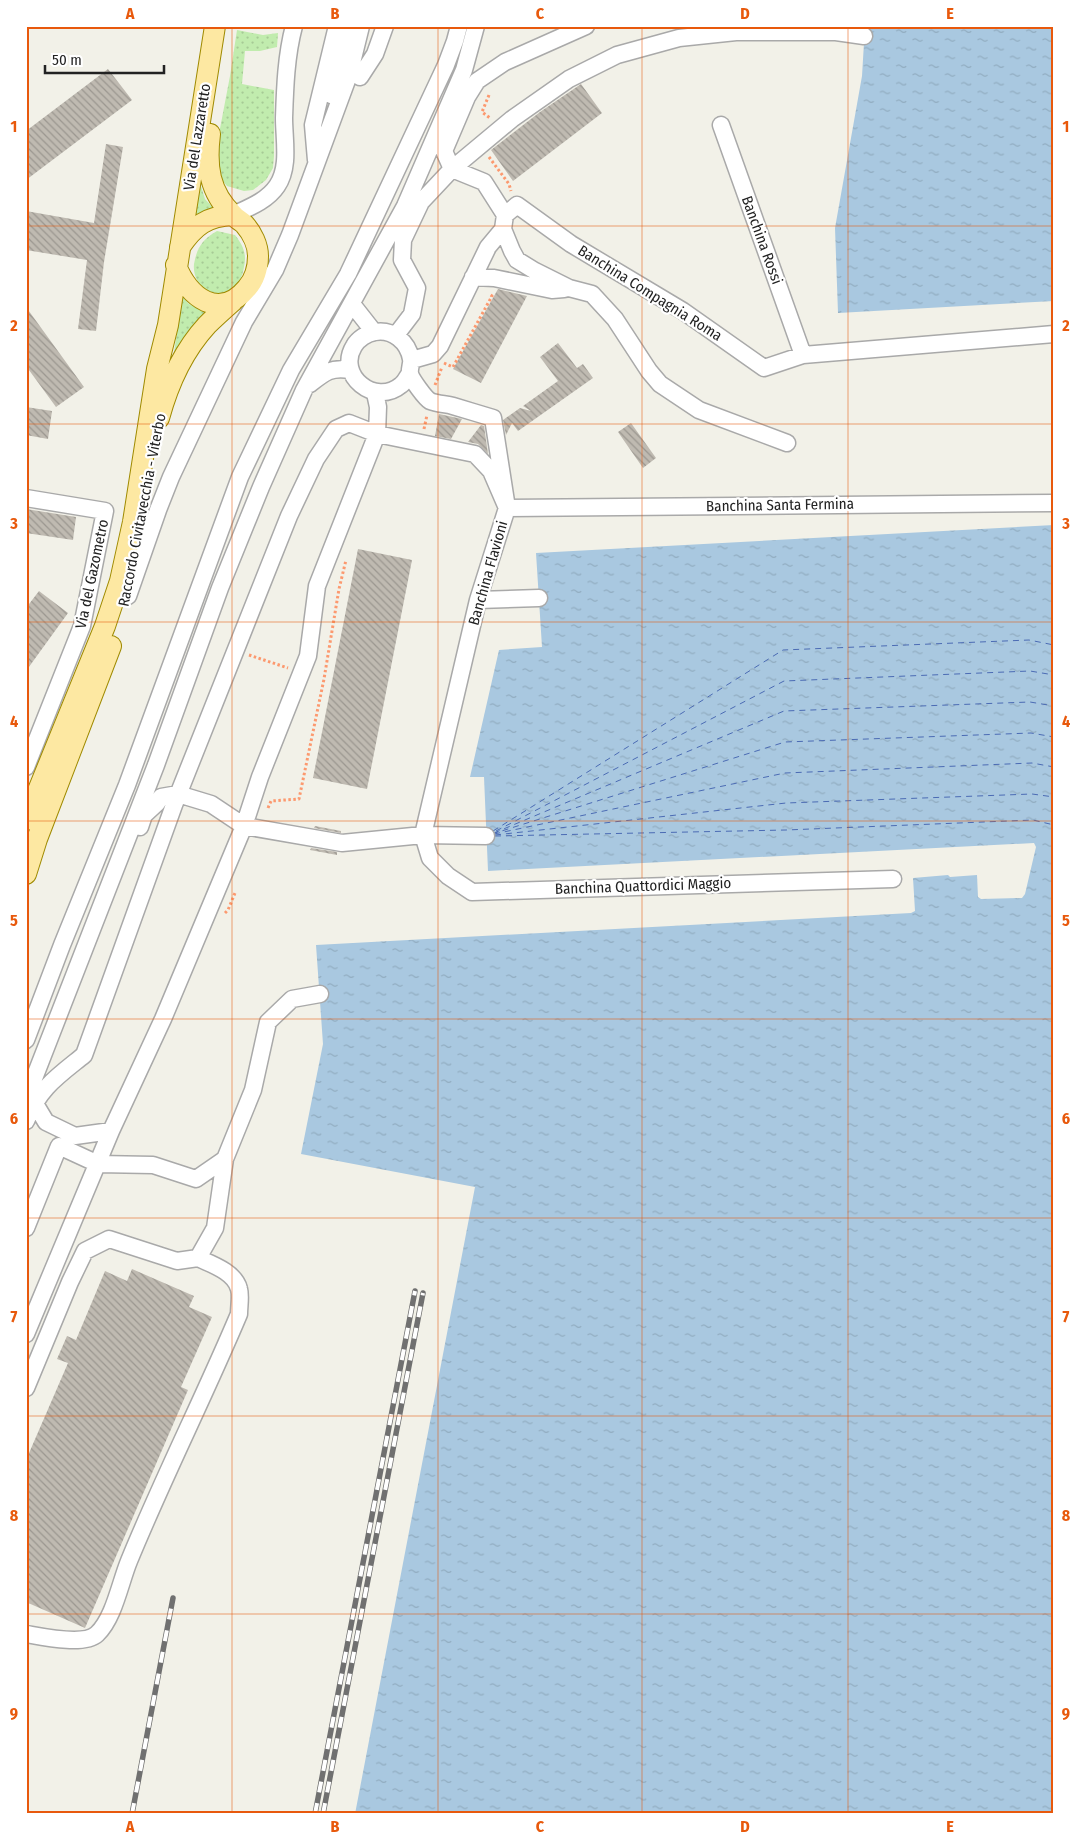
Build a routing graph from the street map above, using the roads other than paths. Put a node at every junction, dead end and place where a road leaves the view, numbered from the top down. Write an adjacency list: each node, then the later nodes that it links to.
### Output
1 (215, 26): 20 (main road, Via del Lazzaretto)
2 (226, 26): 18 (main road, Via del Lazzaretto)
3 (294, 26): 18 (street)
4 (337, 26): 15 (street)
5 (350, 26): 15 (street)
6 (361, 26): 15 (street)
7 (372, 26): 13 (street)
8 (385, 26): 13 (street)
9 (459, 26): 52 (street)
10 (476, 26): 25 (street)
11 (586, 26): 16 (street)
12 (864, 36): 16 (street)
13 (360, 77): 15 (street)
14 (720, 124): 29 (street, Banchina Rossi)
15 (316, 168): 17 (street)
16 (452, 169): 19 (street); 28 (street)
17 (306, 193): 21 (street); 39 (street)
18 (233, 215): 20 (main road); 21 (main road)
19 (504, 222): 22 (street); 23 (street); 29 (street, Banchina Compagnia Roma)
20 (178, 257): 24 (main road); 44 (main road, Raccordo Civitavecchia - Viterbo)
21 (257, 271): 24 (main road)
22 (473, 277): 23 (street); 30 (street)
23 (569, 288): 35 (street)
24 (233, 301): 39 (main road, Raccordo Civitavecchia - Viterbo)
25 (352, 304): 26 (street); 32 (street)
26 (374, 332): 28 (street); 31 (street)
27 (1054, 334): 29 (street, Banchina Compagnia Roma)
28 (396, 335): 30 (street, Banchina Flavioni)
29 (803, 355)
30 (411, 367): 33 (street); 38 (street, Banchina Flavioni)
31 (350, 370): 32 (street); 33 (street)
32 (304, 390): 50 (street)
33 (375, 393): 34 (street)
34 (377, 434): 38 (street); 43 (street); 45 (street)
35 (787, 443)
36 (26, 498): 42 (street, Via del Gazometro)
37 (1054, 503): 38 (street, Banchina Santa Fermina)
38 (507, 508): 41 (street, Banchina Flavioni)
39 (128, 596): 48 (main road, Raccordo Civitavecchia - Viterbo)
40 (539, 598): 41 (street)
41 (478, 600): 46 (street, Banchina Flavioni)
42 (26, 767)
43 (178, 794): 45 (street); 50 (street); 53 (street)
44 (26, 820)
45 (244, 826): 46 (street); 55 (street)
46 (423, 834): 47 (street); 49 (street, Banchina Quattordici Maggio)
47 (486, 836)
48 (26, 874)
49 (893, 879)
50 (88, 941): 53 (street)
51 (320, 994): 56 (street)
52 (26, 1040)
53 (29, 1098): 54 (street); 55 (street)
54 (26, 1121)
55 (111, 1131): 57 (street)
56 (225, 1159): 57 (street); 59 (street)
57 (98, 1164): 58 (street); 60 (street)
58 (26, 1228)
59 (198, 1258): 61 (street); 62 (street)
60 (26, 1334)
61 (26, 1388)
62 (26, 1634)

